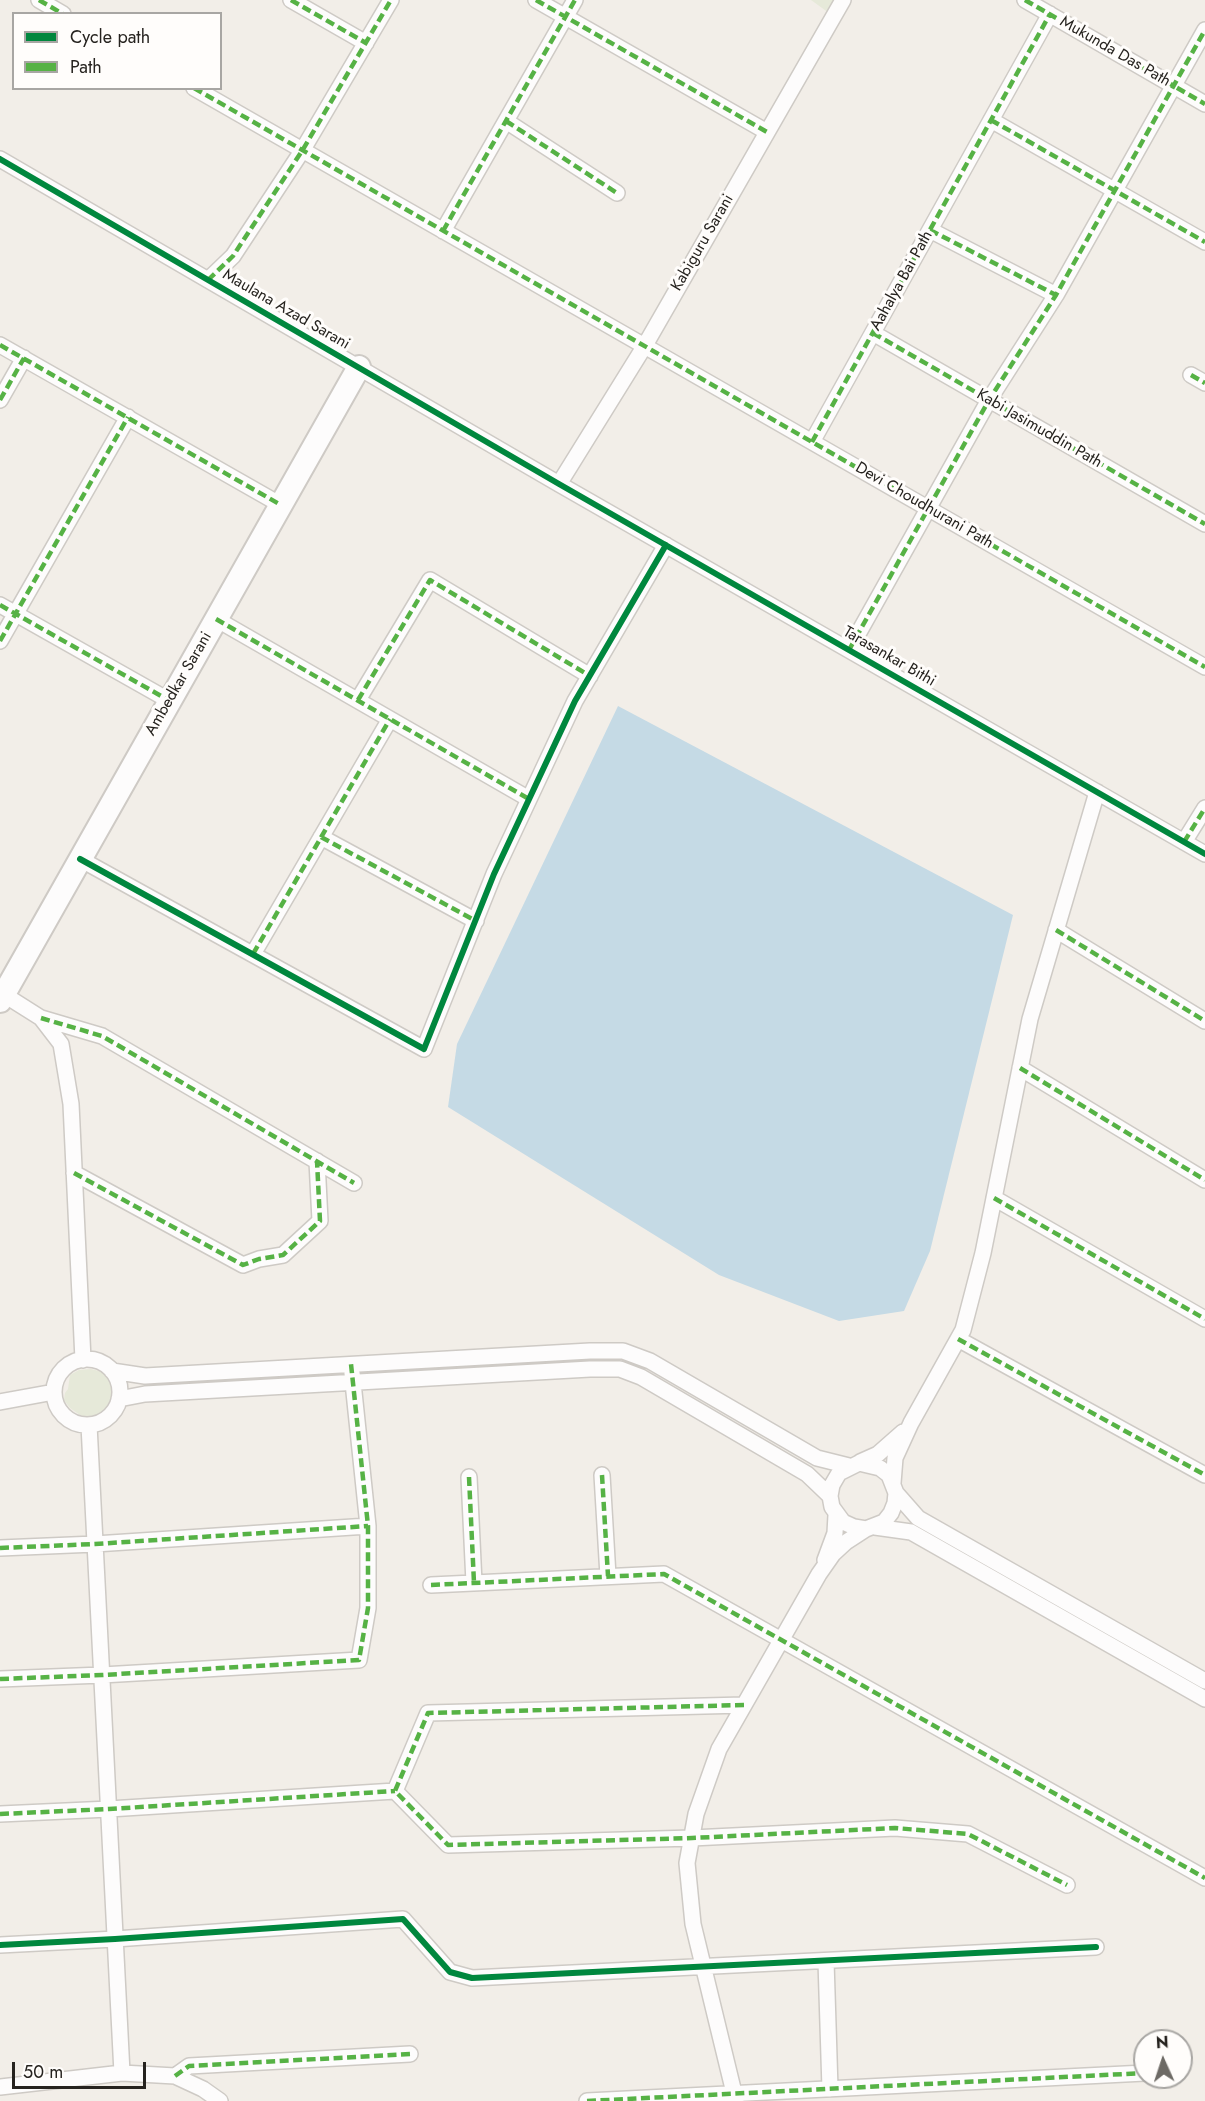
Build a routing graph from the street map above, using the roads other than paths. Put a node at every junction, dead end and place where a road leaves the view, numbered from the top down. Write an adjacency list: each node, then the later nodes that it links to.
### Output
1 (39, 0): 8 (street)
2 (291, 0): 12 (street)
3 (391, 0): 12 (street)
4 (536, 0): 10 (street)
5 (576, 0): 10 (street)
6 (843, 0): 18 (street, Kabiguru Sarani)
7 (1025, 0): 9 (street, Mukunda Das Path)
8 (60, 12)
9 (1050, 14): 13 (street, Mukunda Das Path); 16 (street, Aahalya Bai Path)
10 (566, 17): 17 (street); 18 (street)
11 (1205, 30): 13 (street)
12 (366, 43): 19 (street)
13 (1174, 86): 15 (street, Mukunda Das Path); 21 (street)
14 (197, 90): 19 (street, Devi Choudhurani Path)
15 (1205, 104)
16 (991, 120): 21 (street); 23 (street, Aahalya Bai Path)
17 (506, 122): 22 (street); 24 (street)
18 (767, 132): 30 (street, Kabiguru Sarani)
19 (302, 151): 24 (street, Devi Choudhurani Path); 26 (street)
20 (0, 159): 26 (street, Maulana Azad Sarani)
21 (1115, 190): 25 (street); 27 (street)
22 (617, 193)
23 (930, 230): 27 (street); 28 (street, Aahalya Bai Path)
24 (443, 231): 30 (street, Devi Choudhurani Path)
25 (1205, 242)
26 (208, 280): 32 (street, Maulana Azad Sarani)
27 (1056, 295): 34 (street)
28 (873, 333): 34 (street, Kabi Jasimuddin Path); 36 (street, Aahalya Bai Path)
29 (0, 345): 31 (street)
30 (644, 346): 36 (street, Devi Choudhurani Path); 37 (street, Kabiguru Sarani)
31 (24, 358): 33 (street); 35 (street)
32 (359, 367): 37 (street, Maulana Azad Sarani); 38 (street, Ambedkar Sarani)
33 (0, 400)
34 (989, 400): 39 (street); 40 (street, Kabi Jasimuddin Path)
35 (128, 417): 38 (street); 43 (street)
36 (812, 442): 39 (street, Devi Choudhurani Path)
37 (559, 484): 41 (street, Tarasankar Bithi)
38 (281, 505): 44 (street, Ambedkar Sarani)
39 (928, 509): 46 (street); 47 (street, Devi Choudhurani Path)
40 (1205, 524)
41 (666, 545): 46 (street, Tarasankar Bithi); 48 (street)
42 (0, 604): 43 (street)
43 (16, 614): 45 (street); 50 (street)
44 (216, 619): 49 (street); 50 (street, Ambedkar Sarani)
45 (0, 641)
46 (849, 650): 52 (street, Tarasankar Bithi)
47 (1205, 667)
48 (590, 676): 49 (street); 53 (street)
49 (358, 700): 51 (street)
50 (170, 701): 58 (street, Ambedkar Sarani)
51 (390, 719): 53 (street); 55 (street)
52 (1097, 792): 56 (street, Tarasankar Bithi); 60 (street)
53 (529, 799): 59 (street)
54 (1205, 808): 56 (street)
55 (321, 837): 59 (street); 61 (street)
56 (1184, 842): 57 (street, Tarasankar Bithi)
57 (1205, 854)
58 (80, 859): 61 (street); 62 (street, Ambedkar Sarani)
59 (476, 921): 61 (street)
60 (1056, 930): 64 (street); 65 (street)
61 (253, 954)
62 (1, 996): 63 (street)
63 (41, 1018): 66 (street); 67 (street)
64 (1205, 1021)
65 (1020, 1068): 68 (street); 70 (street)
66 (317, 1161): 67 (street); 69 (street)
67 (74, 1173): 73 (street)
68 (1205, 1180)
69 (354, 1183)
70 (994, 1198): 71 (street); 72 (street)
71 (1205, 1319)
72 (958, 1340): 80 (street); 84 (street)
73 (83, 1360): 75 (street); 77 (street)
74 (351, 1364): 75 (street); 76 (street); 82 (street)
75 (112, 1371): 78 (street)
76 (354, 1382): 78 (street); 87 (street); 89 (street)
77 (54, 1392): 79 (street); 81 (street)
78 (119, 1399): 81 (street)
79 (0, 1402)
80 (911, 1423): 82 (street); 86 (street)
81 (89, 1425): 91 (street)
82 (854, 1465): 86 (street); 87 (street)
83 (603, 1475): 94 (street)
84 (1205, 1475)
85 (470, 1477): 95 (street)
86 (895, 1488): 90 (street); 100 (street)
87 (830, 1496): 88 (street)
88 (836, 1515): 90 (street); 93 (street)
89 (368, 1526): 91 (street); 98 (street)
90 (870, 1528): 93 (street); 101 (street)
91 (95, 1544): 92 (street); 98 (street)
92 (0, 1548)
93 (819, 1574): 97 (street)
94 (608, 1576): 95 (street); 97 (street)
95 (474, 1583): 96 (street)
96 (431, 1585)
97 (781, 1641): 102 (street); 107 (street)
98 (102, 1675): 99 (street); 104 (street)
99 (0, 1679)
100 (1205, 1681)
101 (1205, 1699)
102 (744, 1705): 103 (street); 106 (street)
103 (394, 1791): 104 (street); 106 (street)
104 (109, 1809): 105 (street); 109 (street)
105 (0, 1814)
106 (692, 1838): 108 (street); 113 (street)
107 (1205, 1878)
108 (1067, 1885)
109 (115, 1939): 110 (street); 113 (street); 115 (street)
110 (0, 1945)
111 (1096, 1947): 112 (street)
112 (826, 1961): 113 (street); 119 (street)
113 (703, 1967): 120 (street)
114 (410, 2054): 117 (street)
115 (122, 2073): 117 (street); 118 (street)
116 (1133, 2074): 119 (street)
117 (175, 2076): 121 (street)
118 (0, 2087)
119 (830, 2089): 120 (street)
120 (736, 2098): 122 (street)
121 (220, 2101)
122 (586, 2101)

